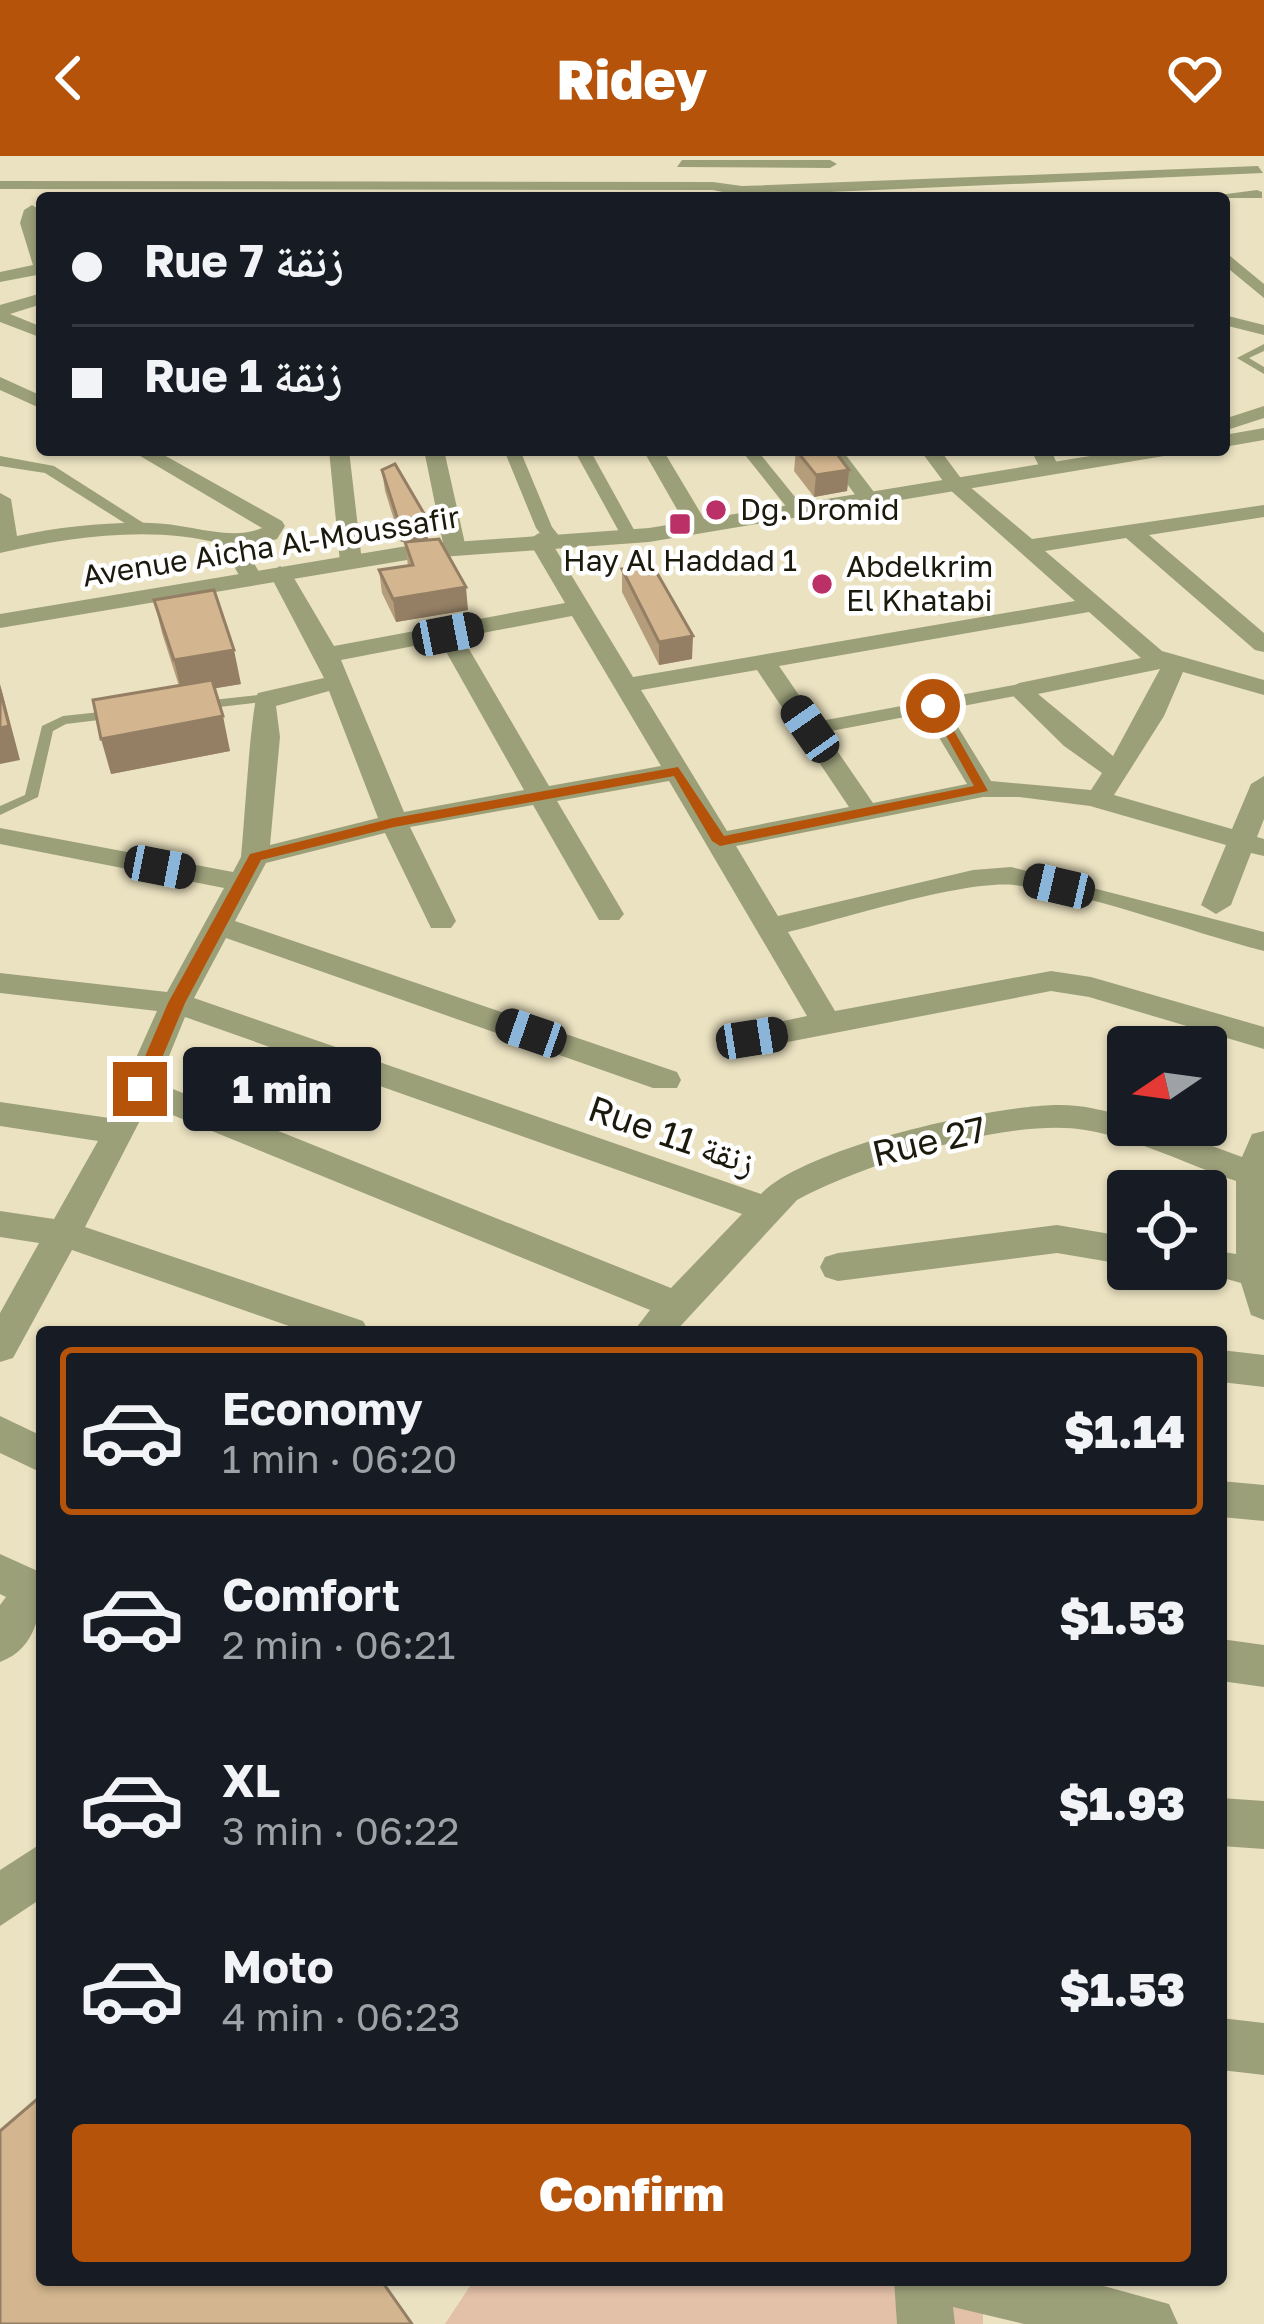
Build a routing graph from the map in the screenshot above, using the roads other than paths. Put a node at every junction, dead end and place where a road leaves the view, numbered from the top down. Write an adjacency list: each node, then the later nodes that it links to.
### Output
1 (1028, 156): 10 (street)
2 (811, 160): 5 (street); 8 (street)
3 (168, 161): 15 (street)
4 (381, 162): 13 (street)
5 (857, 163)
6 (1260, 163): 10 (street); 19 (street)
7 (658, 164): 8 (street)
8 (678, 164): 14 (street)
9 (551, 166): 16 (street)
10 (1051, 178): 11 (street); 17 (street)
11 (894, 184): 14 (street)
12 (0, 185): 15 (street)
13 (372, 185): 15 (street); 16 (street)
14 (713, 186): 16 (street)
15 (146, 191)
16 (550, 192)
17 (1065, 192)
18 (1230, 198): 19 (street)
19 (1260, 199)
20 (30, 210): 21 (street)
21 (36, 251)
22 (1230, 257): 25 (street)
23 (36, 269): 24 (street)
24 (0, 278)
25 (1264, 292)
26 (36, 300): 27 (street)
27 (0, 314): 29 (street)
28 (1230, 322): 30 (street)
29 (36, 330)
30 (1264, 330)
31 (36, 335): 32 (street)
32 (0, 346)
33 (1264, 347): 34 (lane)
34 (1264, 371)
35 (0, 383): 36 (street)
36 (36, 400)
37 (1264, 412): 38 (street)
38 (1230, 423)
39 (1264, 434): 40 (street)
40 (1230, 440)
41 (36, 452): 53 (street)
42 (151, 456): 65 (street)
43 (340, 456): 68 (street)
44 (435, 456): 67 (street)
45 (514, 456): 63 (street)
46 (585, 456): 62 (street)
47 (657, 456): 59 (street)
48 (754, 456): 57 (street)
49 (836, 456): 56 (street)
50 (934, 456): 54 (street)
51 (1085, 456): 52 (street, Avenue Aicha Al-Moussafir)
52 (1045, 459): 54 (street, Avenue Aicha Al-Moussafir)
53 (0, 460): 60 (street)
54 (956, 485): 56 (street, Avenue Aicha Al-Moussafir); 66 (street)
55 (0, 499): 64 (street)
56 (869, 500): 57 (street, Avenue Aicha Al-Moussafir)
57 (798, 511): 59 (street, Avenue Aicha Al-Moussafir)
58 (1264, 511): 61 (street)
59 (698, 527): 62 (street, Avenue Aicha Al-Moussafir)
60 (148, 531): 64 (street); 65 (street)
61 (1131, 531): 66 (street); 76 (street)
62 (630, 537): 63 (street, Avenue Aicha Al-Moussafir)
63 (547, 542): 67 (street, Avenue Aicha Al-Moussafir); 70 (street, Avenue Aicha Al-Moussafir); 72 (street)
64 (3, 545)
65 (233, 545): 69 (street)
66 (1025, 547): 71 (street)
67 (455, 548): 68 (street, Avenue Aicha Al-Moussafir)
68 (351, 562): 70 (street, Avenue Aicha Al-Moussafir)
69 (251, 578): 70 (street, Avenue Aicha Al-Moussafir); 73 (street, Avenue Aicha Al-Moussafir)
70 (283, 578): 75 (street, Avenue Aicha Al-Moussafir); 77 (street)
71 (1091, 605): 78 (street); 79 (street)
72 (581, 608): 74 (street); 83 (street)
73 (0, 622)
74 (448, 634): 77 (street); 95 (street)
75 (0, 635)
76 (1264, 645)
77 (327, 656): 82 (street)
78 (764, 663): 83 (street); 90 (street)
79 (1168, 663): 81 (street); 85 (street); 92 (street)
80 (1264, 664): 81 (street)
81 (1209, 675): 84 (street)
82 (338, 682): 86 (street); 99 (street)
83 (628, 685): 91 (street)
84 (1264, 688)
85 (1019, 690): 87 (street); 92 (street)
86 (267, 698): 88 (lane); 103 (street)
87 (933, 706): 90 (street); 94 (street)
88 (177, 708)
89 (131, 713): 97 (lane)
90 (810, 729): 98 (street)
91 (678, 771): 95 (street); 101 (street)
92 (1118, 772): 96 (street)
93 (1264, 784): 102 (street)
94 (982, 788): 96 (street); 98 (street)
95 (537, 796): 99 (street); 105 (street)
96 (1098, 798): 102 (street)
97 (0, 811)
98 (865, 812): 101 (street)
99 (394, 822): 103 (street); 106 (street)
100 (0, 836): 103 (street)
101 (720, 841): 108 (street)
102 (1251, 844): 104 (street)
103 (248, 869): 107 (street)
104 (1216, 905)
105 (609, 914)
106 (441, 921)
107 (218, 925): 111 (street); 115 (street)
108 (767, 928): 109 (street); 112 (street)
109 (1264, 942)
110 (0, 983): 111 (street, Rue 11 زنقة)
111 (176, 1003): 116 (street); 120 (street, Rue 11 زنقة)
112 (829, 1026): 113 (street); 114 (street)
113 (752, 1038)
114 (1264, 1038)
115 (665, 1080)
116 (140, 1089): 118 (street); 127 (street)
117 (0, 1114): 118 (street)
118 (120, 1132): 122 (street)
119 (1260, 1165): 120 (street, Rue 27); 126 (street)
120 (766, 1209): 127 (street, Rue 27)
121 (0, 1224): 122 (street)
122 (65, 1234): 128 (street); 129 (street)
123 (1107, 1247): 125 (street)
124 (1227, 1266): 126 (street)
125 (838, 1267)
126 (1259, 1270)
127 (660, 1325)
128 (333, 1326)
129 (12, 1342)
130 (1227, 1367): 131 (street)
131 (1264, 1371)
132 (0, 1433): 133 (street)
133 (36, 1453)
134 (1227, 1500): 135 (street)
135 (1264, 1503)
136 (26, 1586): 137 (street)
137 (0, 1642)
138 (1227, 1661): 139 (street)
139 (1264, 1666)
140 (1227, 1822): 141 (street)
141 (1264, 1825)
142 (36, 1872): 143 (street)
143 (0, 1901)
144 (1227, 2045): 145 (street)
145 (1264, 2049)
146 (923, 2286): 148 (street)
147 (982, 2286): 149 (street)
148 (926, 2324)
149 (1149, 2324)

